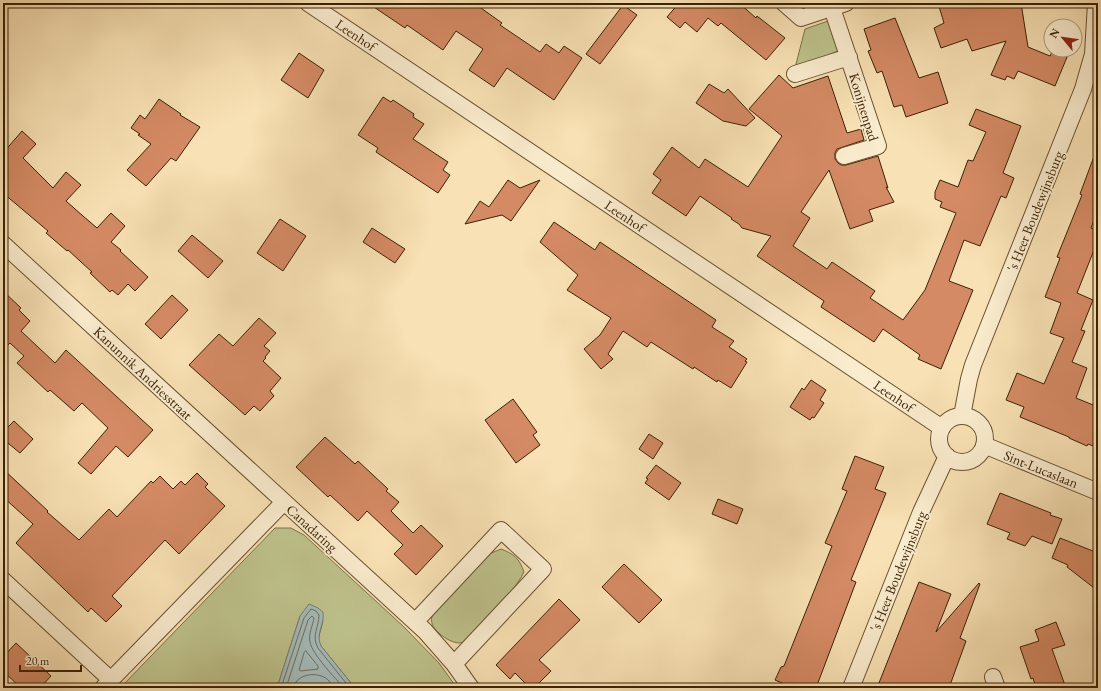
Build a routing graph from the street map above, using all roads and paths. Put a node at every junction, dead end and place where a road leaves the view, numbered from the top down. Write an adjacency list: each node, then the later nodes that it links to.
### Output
1 (308, 3): 10 (street, Leenhof)
2 (784, 3): 4 (street, Konijnenpad)
3 (1096, 3): 9 (street, 's Heer Boudewijnsburg)
4 (839, 5): 5 (street, Konijnenpad)
5 (848, 57): 6 (street, Konijnenpad); 7 (street, Konijnenpad)
6 (795, 74)
7 (844, 156)
8 (3, 244): 14 (street, Kanunnik Andriesstraat)
9 (962, 416): 10 (street); 11 (street)
10 (942, 428): 12 (street)
11 (984, 446): 12 (street); 13 (street, Sint-Lucaslaan)
12 (947, 456): 20 (street, 's Heer Boudewijnsburg)
13 (1098, 492)
14 (284, 502): 16 (street, Canadaring); 18 (street, Canadaring)
15 (3, 580): 18 (street)
16 (415, 622): 17 (street, Canadaring); 17 (street)
17 (454, 664): 19 (street, Canadaring)
18 (107, 684)
19 (471, 688)
20 (851, 688)

